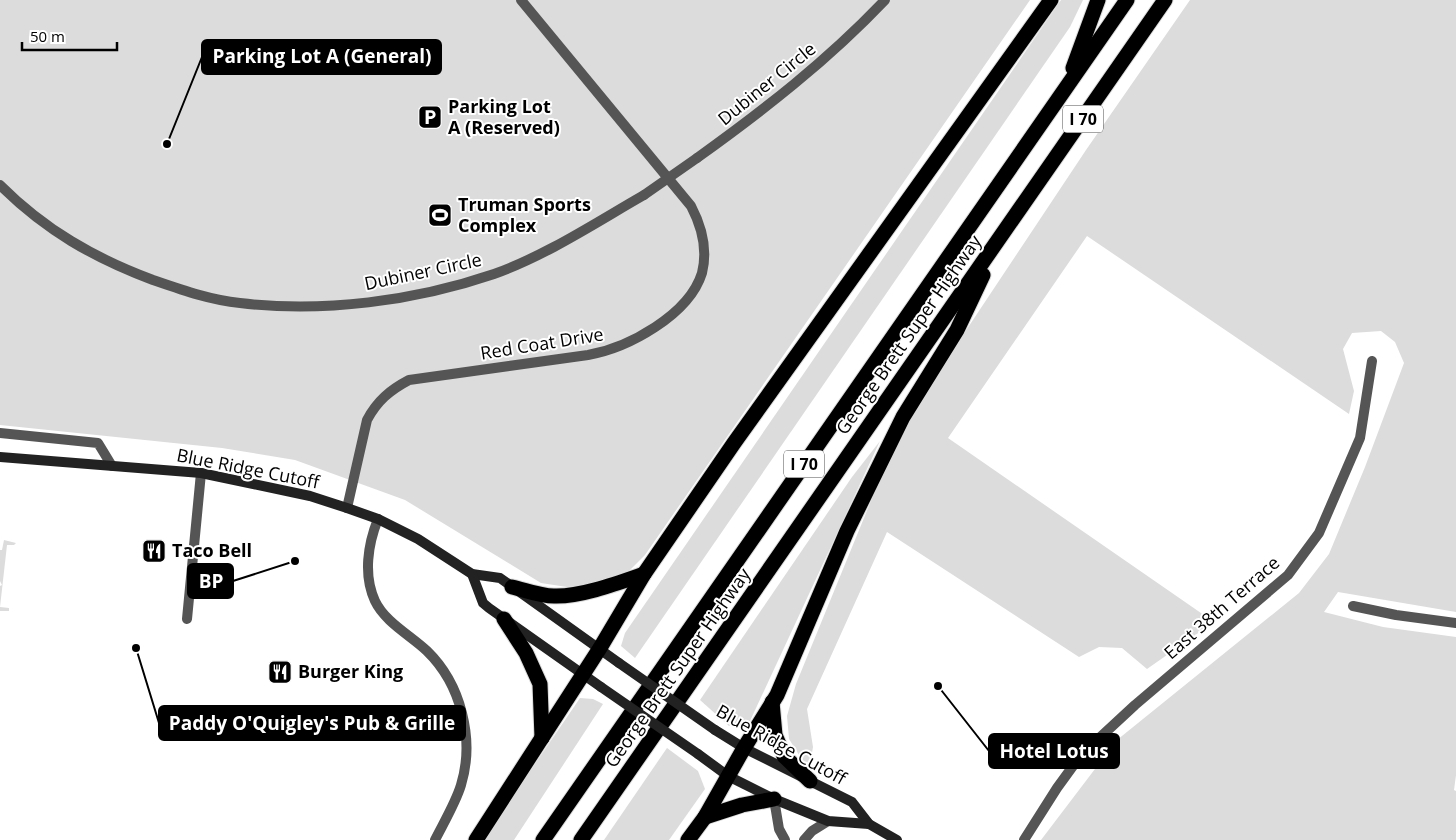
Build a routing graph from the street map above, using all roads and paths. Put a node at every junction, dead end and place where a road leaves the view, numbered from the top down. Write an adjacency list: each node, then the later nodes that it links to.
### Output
1 (522, 0): 15 (street, Red Coat Drive)
2 (885, 0): 8 (street, Dubiner Circle, bridge)
3 (1051, 0): 18 (highway)
4 (1098, 0): 7 (highway)
5 (1126, 0): 7 (highway, George Brett Super Highway / I 70)
6 (1165, 0): 9 (highway, George Brett Super Highway / I 70)
7 (1066, 88): 37 (highway, George Brett Super Highway / I 70)
8 (0, 185)
9 (1000, 238): 26 (highway); 38 (highway, George Brett Super Highway / I 70)
10 (1372, 361): 43 (street, East 38th Terrace)
11 (0, 433): 13 (street)
12 (0, 457): 13 (main road, Blue Ridge Cutoff)
13 (112, 466): 14 (main road, Blue Ridge Cutoff)
14 (201, 473): 15 (main road, Blue Ridge Cutoff); 21 (street)
15 (347, 508): 16 (main road, Blue Ridge Cutoff)
16 (378, 519): 17 (main road, Blue Ridge Cutoff); 35 (street)
17 (472, 574): 19 (main road, Blue Ridge Cutoff); 22 (main road, Blue Ridge Cutoff)
18 (644, 574): 19 (highway); 24 (highway)
19 (512, 587): 24 (main road, Blue Ridge Cutoff)
20 (1353, 606): 23 (street)
21 (187, 619)
22 (504, 619): 25 (main road, Blue Ridge Cutoff); 27 (highway)
23 (1456, 623)
24 (600, 648): 25 (highway); 28 (main road, Blue Ridge Cutoff, bridge)
25 (583, 673): 27 (highway); 29 (main road, Blue Ridge Cutoff, bridge)
26 (772, 702): 28 (highway); 30 (highway)
27 (542, 739): 36 (highway)
28 (744, 748): 29 (highway); 30 (main road, Blue Ridge Cutoff)
29 (728, 776): 31 (main road, Blue Ridge Cutoff); 32 (highway)
30 (810, 781): 34 (main road, Blue Ridge Cutoff)
31 (774, 799): 32 (highway); 33 (main road, Blue Ridge Cutoff); 40 (street)
32 (705, 817): 39 (highway)
33 (828, 821): 34 (main road, Blue Ridge Cutoff); 41 (street)
34 (869, 824): 42 (main road, Blue Ridge Cutoff)
35 (435, 840)
36 (476, 840)
37 (543, 840)
38 (582, 840)
39 (688, 840)
40 (785, 840)
41 (804, 840)
42 (897, 840)
43 (1024, 840)

